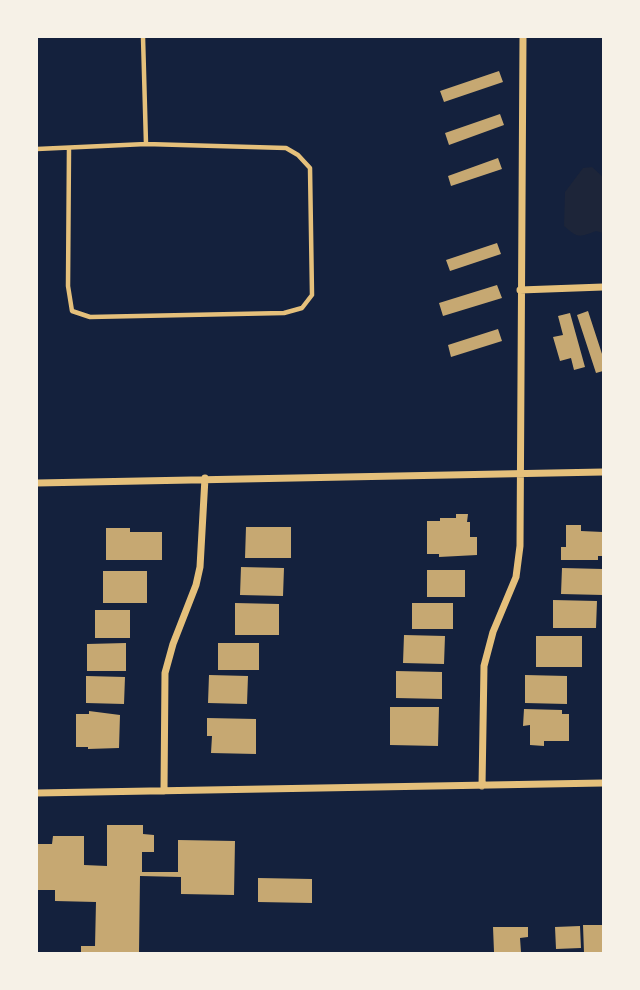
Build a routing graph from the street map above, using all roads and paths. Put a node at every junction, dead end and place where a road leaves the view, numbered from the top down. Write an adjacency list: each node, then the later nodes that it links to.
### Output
1 (143, 37): 3 (lane)
2 (523, 37): 7 (street)
3 (146, 144): 4 (lane); 4 (lane)
4 (69, 148): 5 (lane)
5 (37, 149)
6 (603, 287): 7 (street)
7 (520, 289): 9 (street)
8 (603, 471): 9 (street)
9 (521, 474): 10 (street); 13 (street)
10 (205, 478): 11 (street); 14 (street)
11 (37, 483)
12 (603, 783): 13 (street)
13 (482, 786): 14 (street)
14 (164, 791): 15 (street)
15 (37, 793)

